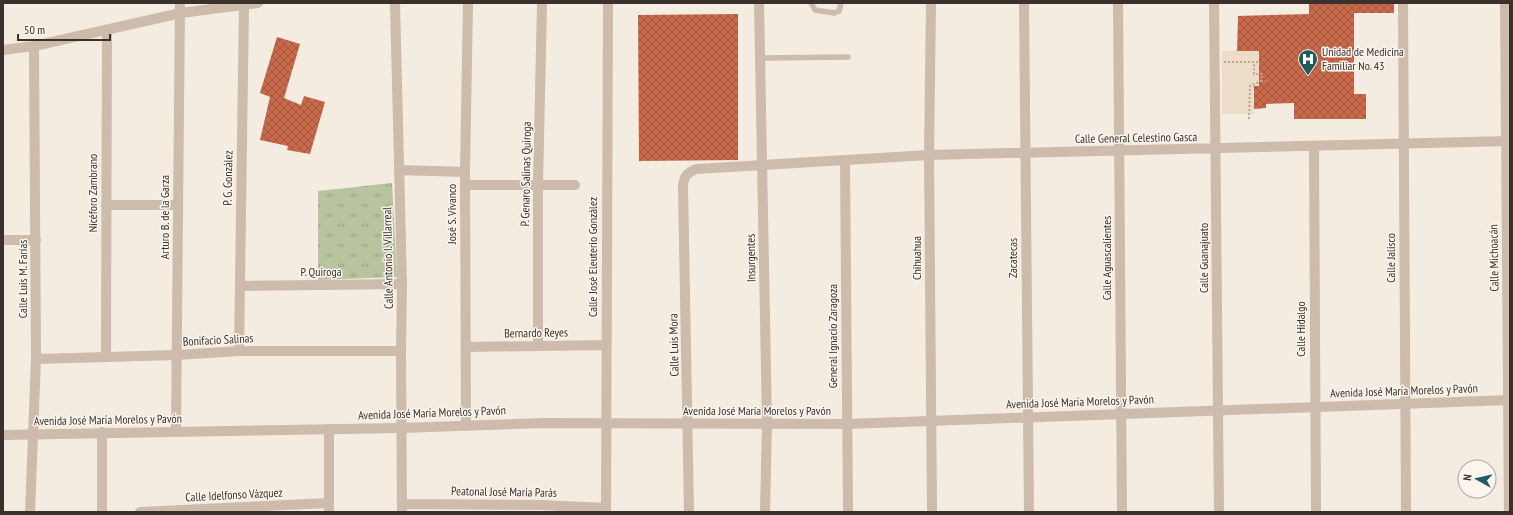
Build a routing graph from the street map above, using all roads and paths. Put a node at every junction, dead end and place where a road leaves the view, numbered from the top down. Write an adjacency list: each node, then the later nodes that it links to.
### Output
1 (258, 3): 15 (street)
2 (395, 3): 37 (street, Calle Antonio I. Villarreal)
3 (468, 3): 38 (street, José S. Vivanco)
4 (542, 3): 40 (street, P. Genaro Salinas Quiroga)
5 (608, 3): 49 (street, Calle José Eleuterio González)
6 (759, 3): 21 (street, Insurgentes)
7 (811, 3): 8 (lane)
8 (841, 3)
9 (931, 3): 34 (street, Chihuahua)
10 (1024, 3): 33 (street, Zacatecas)
11 (1118, 3): 32 (street, Calle Aguascalientes)
12 (1214, 3): 22 (street, Calle Guanajuato)
13 (1403, 3): 29 (street, Calle Jalisco)
14 (1505, 3): 28 (street, Calle Michoacán)
15 (244, 5): 16 (street); 48 (street, P. G. González)
16 (181, 8): 17 (street); 44 (street, Arturo B. de la Garza)
17 (107, 31): 18 (street); 43 (street, Nicéforo Zambrano)
18 (34, 46): 19 (street); 46 (street, Calle Luis M. Farías)
19 (3, 50)
20 (848, 57): 21 (lane)
21 (761, 58): 36 (street, Insurgentes)
22 (1215, 62): 23 (path); 31 (street, Calle Guanajuato)
23 (1254, 62): 24 (path); 25 (path)
24 (1259, 62)
25 (1261, 81): 26 (path); 27 (path)
26 (1266, 81)
27 (1249, 119)
28 (1508, 141): 29 (street, Calle General Celestino Gasca); 57 (street, Calle Michoacán)
29 (1404, 144): 30 (street, Calle General Celestino Gasca); 58 (street, Calle Jalisco)
30 (1314, 146): 31 (street, Calle General Celestino Gasca); 59 (street, Calle Hidalgo)
31 (1216, 149): 32 (street, Calle General Celestino Gasca); 60 (street, Calle Guanajuato)
32 (1120, 152): 33 (street, Calle General Celestino Gasca); 61 (street, Calle Aguascalientes)
33 (1026, 153): 34 (street, Calle General Celestino Gasca); 62 (street, Zacatecas)
34 (930, 155): 35 (street, Calle General Celestino Gasca); 63 (street, Chihuahua)
35 (845, 161): 36 (street, Calle General Celestino Gasca); 67 (street, General Ignacio Zaragoza)
36 (763, 164): 39 (street, Calle General Celestino Gasca); 64 (street, Insurgentes)
37 (400, 170): 38 (street); 47 (street, Calle Antonio I. Villarreal)
38 (465, 172): 41 (street, José S. Vivanco)
39 (684, 178): 66 (street, Calle Luis Mora)
40 (538, 184): 41 (street); 42 (street); 50 (street, P. Genaro Salinas Quiroga)
41 (465, 185): 51 (street, José S. Vivanco)
42 (575, 186)
43 (106, 205): 44 (street); 55 (street, Nicéforo Zambrano)
44 (178, 205): 54 (street, Arturo B. de la Garza)
45 (3, 240): 46 (street)
46 (36, 240): 56 (street, Calle Luis M. Farías)
47 (402, 284): 48 (street, P. Quiroga); 53 (street, Calle Antonio I. Villarreal)
48 (240, 286): 52 (street, P. G. González)
49 (606, 345): 50 (street, Bernardo Reyes); 65 (street, Calle José Eleuterio González)
50 (538, 346): 51 (street, Bernardo Reyes)
51 (466, 347): 68 (street, José S. Vivanco)
52 (239, 351): 53 (street, Bonifacio Salinas); 54 (street, Bonifacio Salinas)
53 (401, 351): 69 (street, Calle Antonio I. Villarreal)
54 (177, 355): 55 (street, Bonifacio Salinas); 71 (street, Arturo B. de la Garza)
55 (106, 356): 56 (street, Bonifacio Salinas)
56 (36, 359): 74 (street, Calle Luis M. Farías)
57 (1509, 400): 58 (street, Avenida José María Morelos y Pavón); 93 (street, Calle Michoacán)
58 (1405, 405): 59 (street, Avenida José María Morelos y Pavón); 92 (street, Calle Jalisco)
59 (1315, 408): 60 (street, Avenida José María Morelos y Pavón); 91 (street, Calle Hidalgo)
60 (1218, 410): 61 (street, Avenida José María Morelos y Pavón); 90 (street, Calle Guanajuato)
61 (1120, 413): 62 (street, Avenida José María Morelos y Pavón); 89 (street, Calle Aguascalientes)
62 (1027, 416): 63 (street, Avenida José María Morelos y Pavón); 88 (street, Zacatecas)
63 (932, 419): 67 (street, Avenida José María Morelos y Pavón); 87 (street, Chihuahua)
64 (766, 423): 66 (street, Avenida José María Morelos y Pavón); 67 (street, Avenida José María Morelos y Pavón); 85 (street, Insurgentes)
65 (605, 424): 66 (street, Avenida José María Morelos y Pavón); 68 (street, Avenida José María Morelos y Pavón); 79 (street, Calle José Eleuterio González)
66 (689, 424): 84 (street, Calle Luis Mora)
67 (847, 424): 86 (street, General Ignacio Zaragoza)
68 (466, 426): 69 (street, Avenida José María Morelos y Pavón)
69 (401, 428): 70 (street, Avenida José María Morelos y Pavón); 76 (street, Calle Antonio I. Villarreal)
70 (329, 429): 71 (street, Avenida José María Morelos y Pavón); 75 (street)
71 (176, 431): 72 (street, Avenida José María Morelos y Pavón)
72 (102, 432): 74 (street, Avenida José María Morelos y Pavón); 82 (street)
73 (3, 435): 74 (street, Avenida José María Morelos y Pavón)
74 (32, 435): 81 (street, Calle Luis M. Farías)
75 (329, 508): 80 (street, Calle Idelfonso Vázquez)
76 (402, 508): 77 (street, Peatonal José María Parás)
77 (472, 508): 78 (street, Peatonal José María Parás)
78 (543, 508): 79 (street, Peatonal José María Parás)
79 (606, 510)
80 (173, 511): 83 (street, Calle Idelfonso Vázquez)
81 (30, 512)
82 (102, 512)
83 (140, 512)
84 (689, 512)
85 (765, 512)
86 (848, 512)
87 (932, 512)
88 (1029, 512)
89 (1122, 512)
90 (1219, 512)
91 (1316, 512)
92 (1406, 512)
93 (1509, 512)

